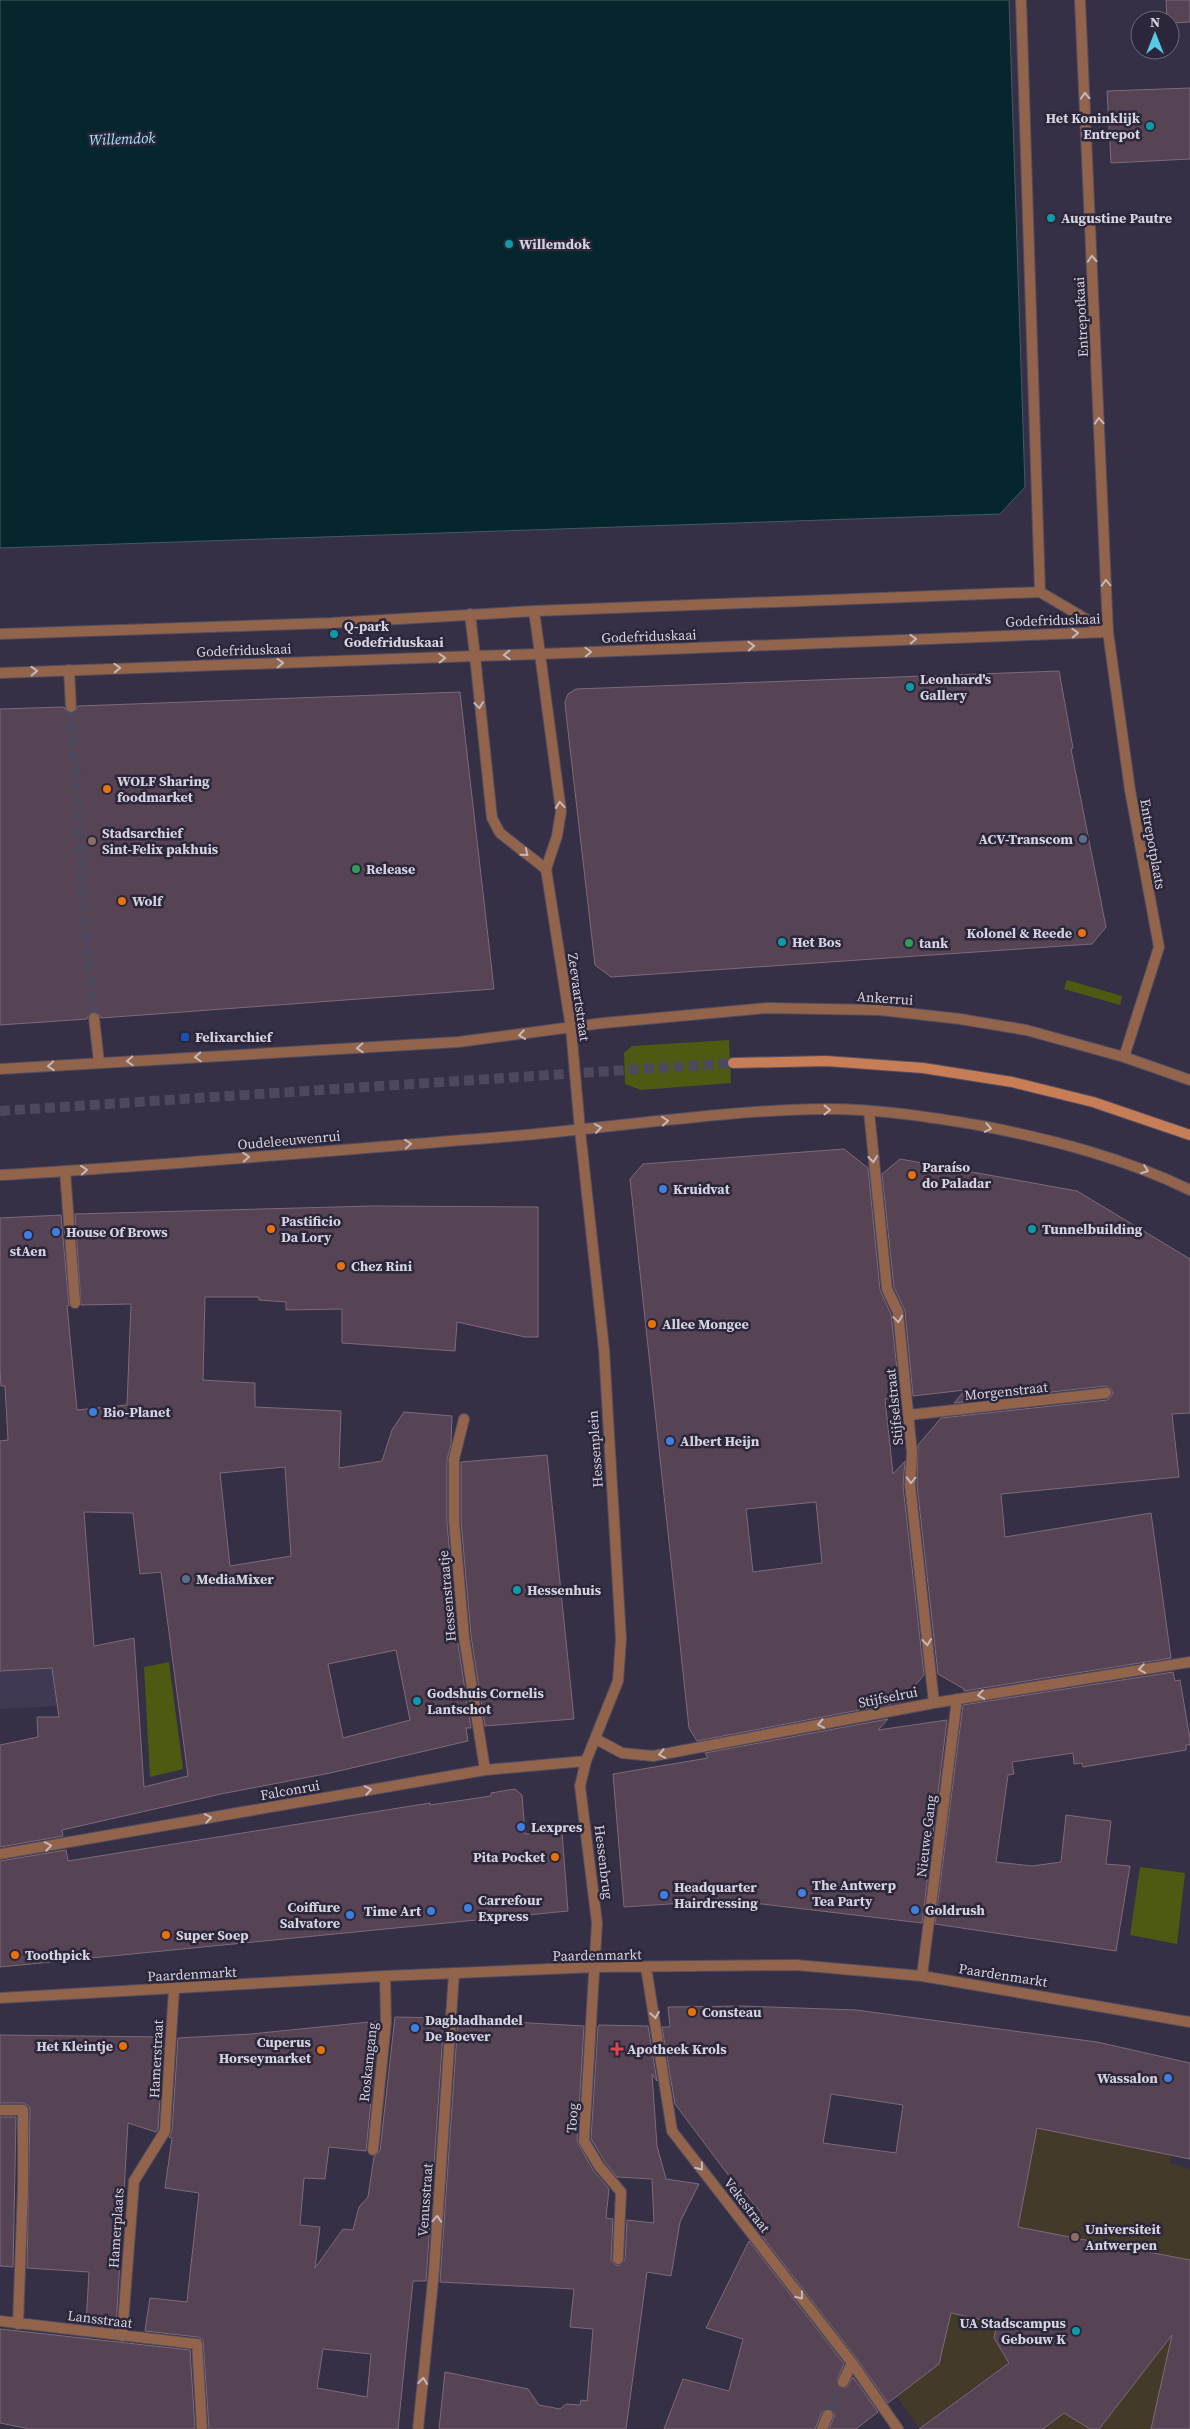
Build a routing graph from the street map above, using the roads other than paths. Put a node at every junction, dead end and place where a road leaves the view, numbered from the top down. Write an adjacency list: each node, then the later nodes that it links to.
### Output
1 (1021, 0): 3 (street)
2 (1080, 0): 6 (street, Entrepotkaai, one-way to 2)
3 (1040, 592): 4 (street, Godefriduskaai); 6 (street, Godefriduskaai)
4 (534, 611): 5 (street, Godefriduskaai); 8 (street, Zeevaartstraat)
5 (470, 614): 7 (street, Godefriduskaai); 9 (street)
6 (1108, 632): 8 (street, Godefriduskaai, one-way to 6); 16 (street, Entrepotplaats)
7 (0, 634)
8 (540, 654): 9 (street, Godefriduskaai, one-way to 9); 13 (street, Zeevaartstraat, one-way to 8)
9 (474, 656): 10 (street, Godefriduskaai, one-way to 9); 13 (street, one-way to 13)
10 (68, 670): 11 (street, Godefriduskaai, one-way to 10); 12 (street)
11 (0, 672)
12 (71, 707)
13 (546, 870): 15 (street, Zeevaartstraat)
14 (94, 1018): 17 (street)
15 (570, 1028): 16 (street, Ankerrui); 17 (street, one-way to 17); 22 (street, Zeevaartstraat)
16 (1124, 1057): 20 (street, Ankerrui)
17 (99, 1062): 19 (street, one-way to 19)
18 (733, 1063): 23 (main road)
19 (0, 1069)
20 (1190, 1080)
21 (869, 1111): 22 (street, one-way to 21); 26 (street, one-way to 26); 29 (street, Stijfselstraat, one-way to 29)
22 (580, 1130): 24 (street, Oudeleeuwenrui, one-way to 22); 34 (street, Hessenplein)
23 (1190, 1135)
24 (66, 1171): 25 (street, Oudeleeuwenrui); 27 (street)
25 (0, 1175)
26 (1190, 1190)
27 (75, 1303)
28 (1106, 1393): 29 (street, Morgenstraat)
29 (909, 1416): 33 (street, Stijfselstraat, one-way to 33)
30 (464, 1419): 36 (street, Hessenstraatje)
31 (1190, 1662): 32 (street, Stijfselrui, one-way to 32)
32 (957, 1699): 33 (street, Stijfselrui); 42 (street, Nieuwe Gang)
33 (934, 1703): 34 (street, Stijfselrui, one-way to 34)
34 (596, 1739): 35 (street, Hessenplein)
35 (586, 1761): 36 (street, Falconrui); 38 (street, Hessenbrug)
36 (485, 1770): 37 (street, Falconrui, one-way to 36)
37 (0, 1854)
38 (596, 1967): 39 (street, Paardenmarkt); 40 (street, Paardenmarkt); 49 (street, Toog)
39 (646, 1967): 42 (street, Paardenmarkt); 53 (street, Vekestraat, one-way to 53)
40 (454, 1973): 41 (street, Paardenmarkt); 57 (street, Venusstraat, one-way to 40)
41 (386, 1976): 43 (street, Paardenmarkt); 48 (street, Roskamgang)
42 (922, 1976): 45 (street, Paardenmarkt)
43 (174, 1989): 44 (street, Paardenmarkt); 47 (street, Hamerstraat)
44 (0, 1998)
45 (1190, 2022)
46 (0, 2110): 51 (street)
47 (165, 2131): 52 (street, Hamerplaats)
48 (373, 2150)
49 (618, 2259)
50 (0, 2322): 51 (street, Lansstraat)
51 (18, 2324): 52 (street, Lansstraat)
52 (122, 2336): 56 (street, Lansstraat)
53 (852, 2363): 54 (street); 59 (street, Vekestraat)
54 (843, 2382)
55 (828, 2415): 58 (street)
56 (202, 2429)
57 (418, 2429)
58 (822, 2429)
59 (898, 2429)

